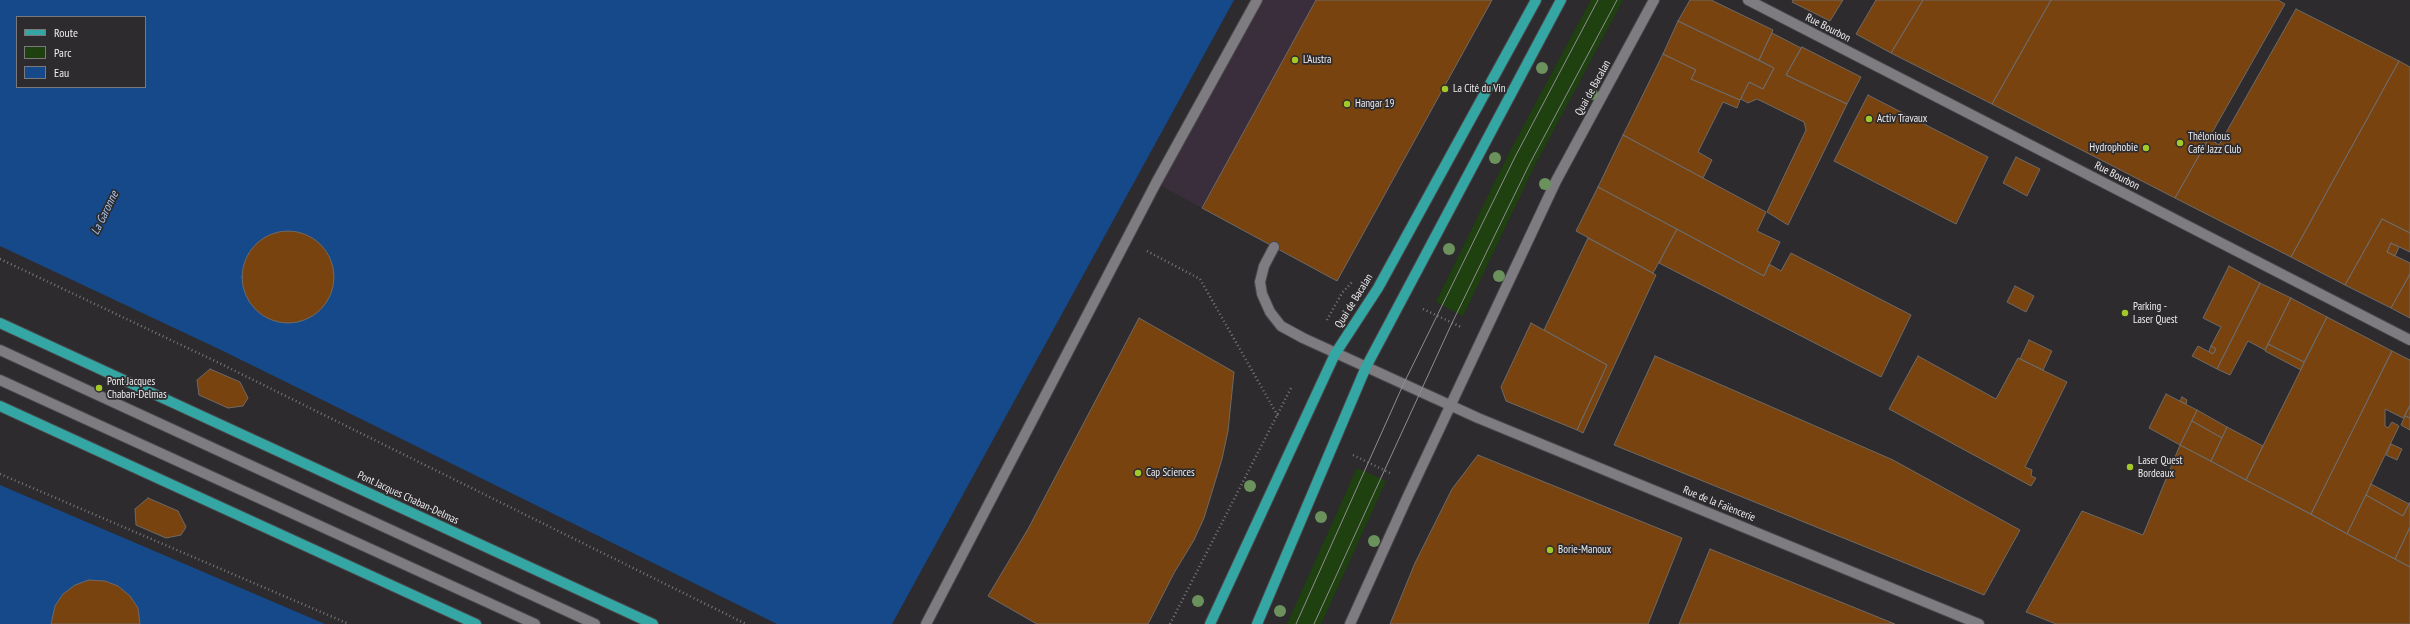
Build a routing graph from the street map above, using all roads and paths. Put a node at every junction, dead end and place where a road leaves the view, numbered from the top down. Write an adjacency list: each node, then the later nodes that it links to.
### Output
1 (1257, 0): 6 (street)
2 (1536, 0): 14 (main road, Quai de Bacalan)
3 (1561, 0): 9 (main road)
4 (1654, 0): 11 (street, Quai de Bacalan)
5 (1748, 0): 12 (street, Rue Bourbon)
6 (1127, 239): 26 (street); 27 (path)
7 (1274, 247): 14 (street, Rue de la Faïencerie)
8 (0, 259): 25 (path)
9 (1401, 299): 11 (path); 15 (main road)
10 (0, 323): 24 (main road, Pont Jacques Chaban-Delmas)
11 (1483, 338): 17 (street, Quai de Bacalan)
12 (2410, 340)
13 (0, 350): 23 (street)
14 (1335, 354): 15 (street, Rue de la Faïencerie); 28 (main road, Quai de Bacalan)
15 (1366, 367): 17 (street, Rue de la Faïencerie); 29 (main road)
16 (0, 380): 22 (street)
17 (1450, 405): 30 (street, Quai de Bacalan); 31 (street, Rue de la Faïencerie)
18 (0, 406): 21 (main road)
19 (0, 474): 20 (path)
20 (349, 624)
21 (476, 624)
22 (535, 624)
23 (595, 624)
24 (653, 624)
25 (746, 624)
26 (926, 624)
27 (1170, 624)
28 (1210, 624)
29 (1257, 624)
30 (1350, 624)
31 (1979, 624)

